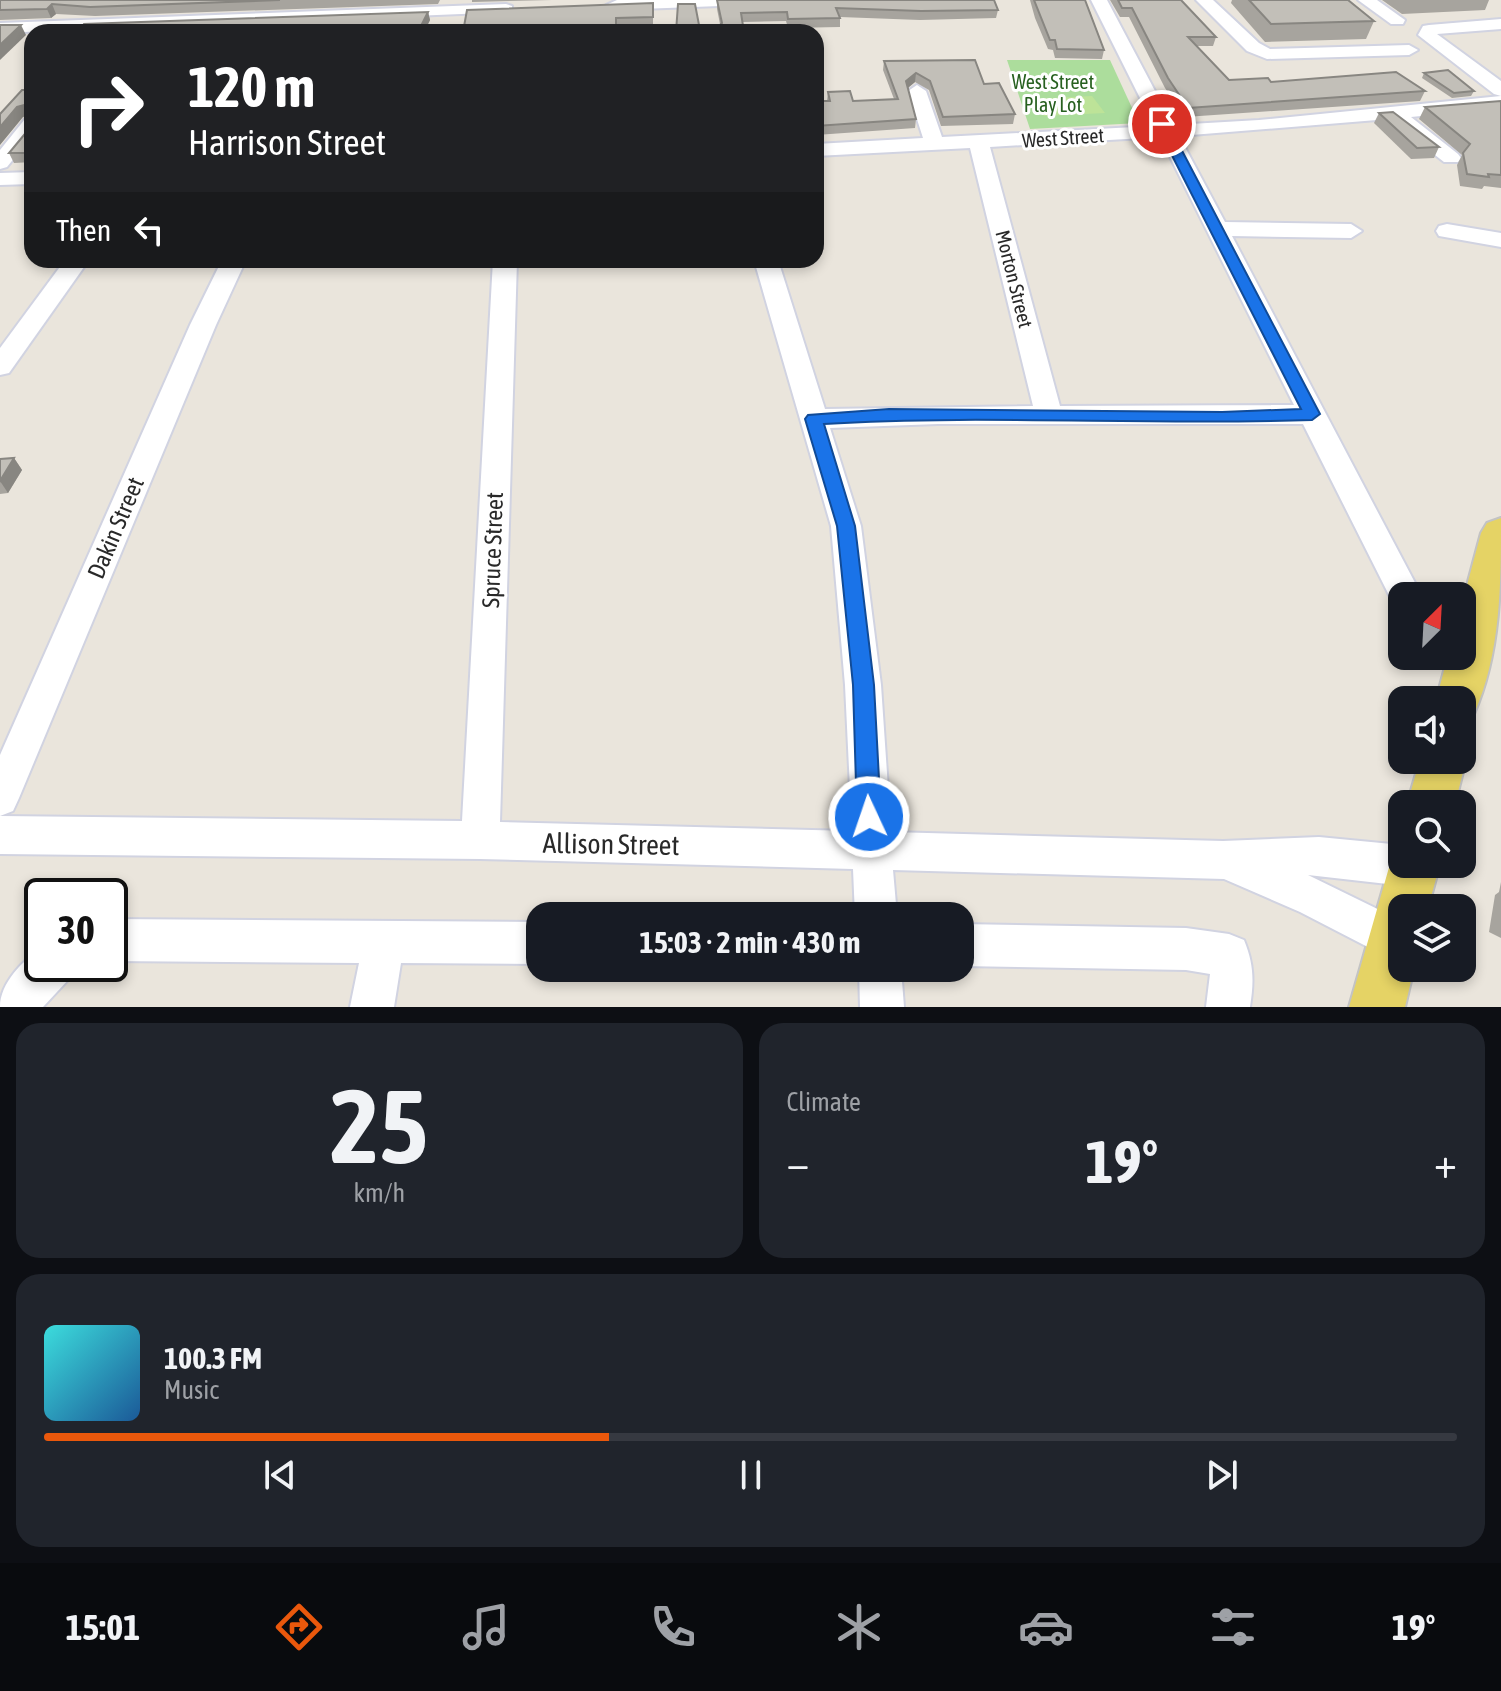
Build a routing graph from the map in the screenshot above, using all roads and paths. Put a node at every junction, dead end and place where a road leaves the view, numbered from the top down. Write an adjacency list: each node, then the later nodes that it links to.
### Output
1 (746, 0): 5 (street)
2 (1099, 0): 29 (street)
3 (1204, 0): 19 (street)
4 (1366, 0): 11 (street)
5 (704, 2): 7 (street); 10 (street)
6 (482, 5): 8 (street); 9 (street)
7 (595, 6)
8 (320, 15): 12 (street); 13 (street)
9 (516, 16)
10 (707, 19)
11 (1397, 20)
12 (244, 24)
13 (316, 24)
14 (0, 28): 15 (street)
15 (24, 28)
16 (1445, 28): 17 (street); 21 (street); 22 (street)
17 (1499, 28)
18 (1409, 50): 19 (street)
19 (1366, 52): 20 (street)
20 (1390, 69)
21 (1475, 72): 22 (street); 23 (street)
22 (1501, 75)
23 (1501, 90)
24 (917, 91): 32 (street)
25 (1426, 93): 27 (street)
26 (1501, 102): 27 (street, West Street)
27 (1448, 108): 28 (street, West Street)
28 (1395, 114): 29 (street, West Street); 34 (street)
29 (1165, 132): 31 (street, West Street); 38 (street)
30 (24, 133): 35 (street)
31 (979, 143): 32 (street, West Street); 48 (street, Morton Street)
32 (935, 145): 33 (street, West Street)
33 (824, 150)
34 (1451, 158)
35 (0, 163)
36 (24, 178): 37 (street)
37 (0, 179)
38 (1217, 229): 39 (street); 47 (street)
39 (1351, 231)
40 (1447, 231): 41 (street)
41 (1501, 240)
42 (71, 268): 46 (street)
43 (230, 268): 53 (street, Dakin Street)
44 (505, 268): 55 (street, Spruce Street)
45 (768, 268): 49 (street)
46 (0, 367)
47 (1312, 414): 48 (street); 51 (street)
48 (1049, 415): 49 (street)
49 (814, 419): 56 (street)
50 (1501, 533): 52 (main road)
51 (1399, 582)
52 (1460, 673)
53 (0, 798)
54 (0, 835): 55 (street, Allison Street)
55 (480, 840): 56 (street, Allison Street)
56 (870, 850): 57 (street, Allison Street); 60 (street)
57 (1223, 860): 58 (street, Allison Street); 59 (street, Allison Street)
58 (1402, 894)
59 (1388, 898)
60 (875, 902)
61 (128, 940): 62 (street)
62 (384, 941): 63 (street); 69 (street)
63 (526, 943)
64 (974, 945): 71 (street)
65 (1388, 964): 72 (main road)
66 (35, 982): 68 (street)
67 (881, 982): 70 (street)
68 (18, 1007)
69 (372, 1007)
70 (882, 1007)
71 (1228, 1007)
72 (1377, 1007)

